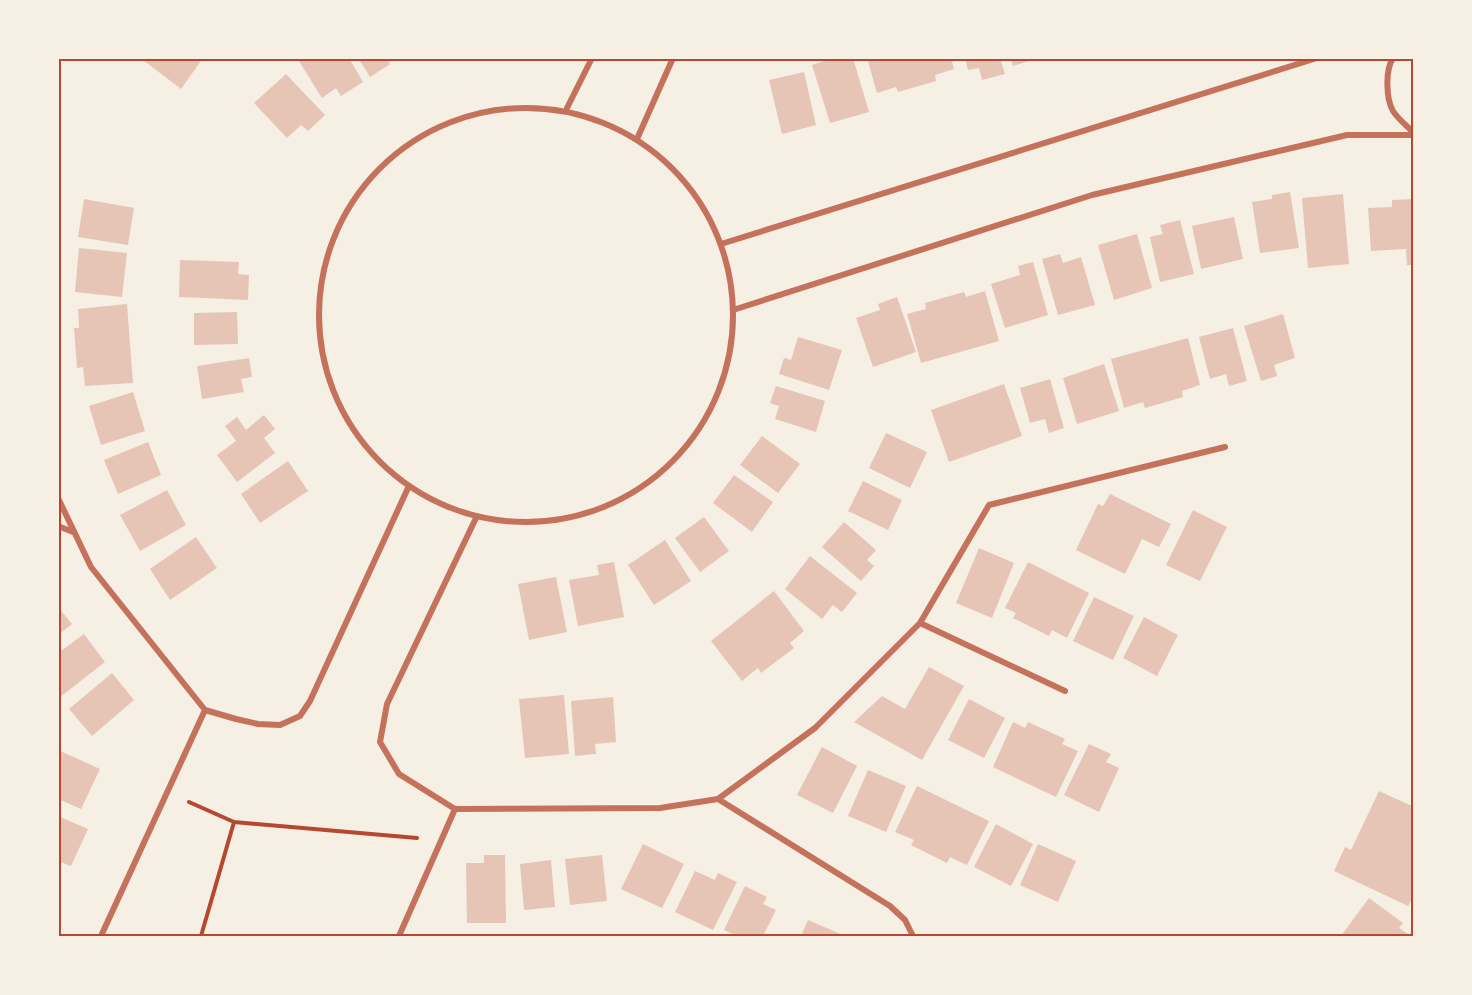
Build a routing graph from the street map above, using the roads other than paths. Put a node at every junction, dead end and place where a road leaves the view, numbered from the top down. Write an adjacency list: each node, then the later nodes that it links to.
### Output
1 (592, 58): 5 (street)
2 (673, 58): 7 (street)
3 (1317, 58): 8 (street)
4 (1393, 58): 6 (street)
5 (567, 108): 7 (street); 11 (street)
6 (1413, 134): 9 (street)
7 (637, 138): 8 (street)
8 (721, 244): 9 (street)
9 (734, 310): 13 (street)
10 (1225, 447): 16 (street)
11 (408, 488): 13 (street); 18 (street)
12 (58, 498): 15 (street)
13 (476, 518): 20 (street)
14 (58, 526): 15 (street)
15 (74, 532): 18 (street)
16 (920, 623): 17 (street); 19 (street)
17 (1065, 691)
18 (204, 710): 21 (street)
19 (717, 799): 20 (street); 23 (street)
20 (455, 809): 22 (street)
21 (101, 936)
22 (399, 936)
23 (913, 936)

